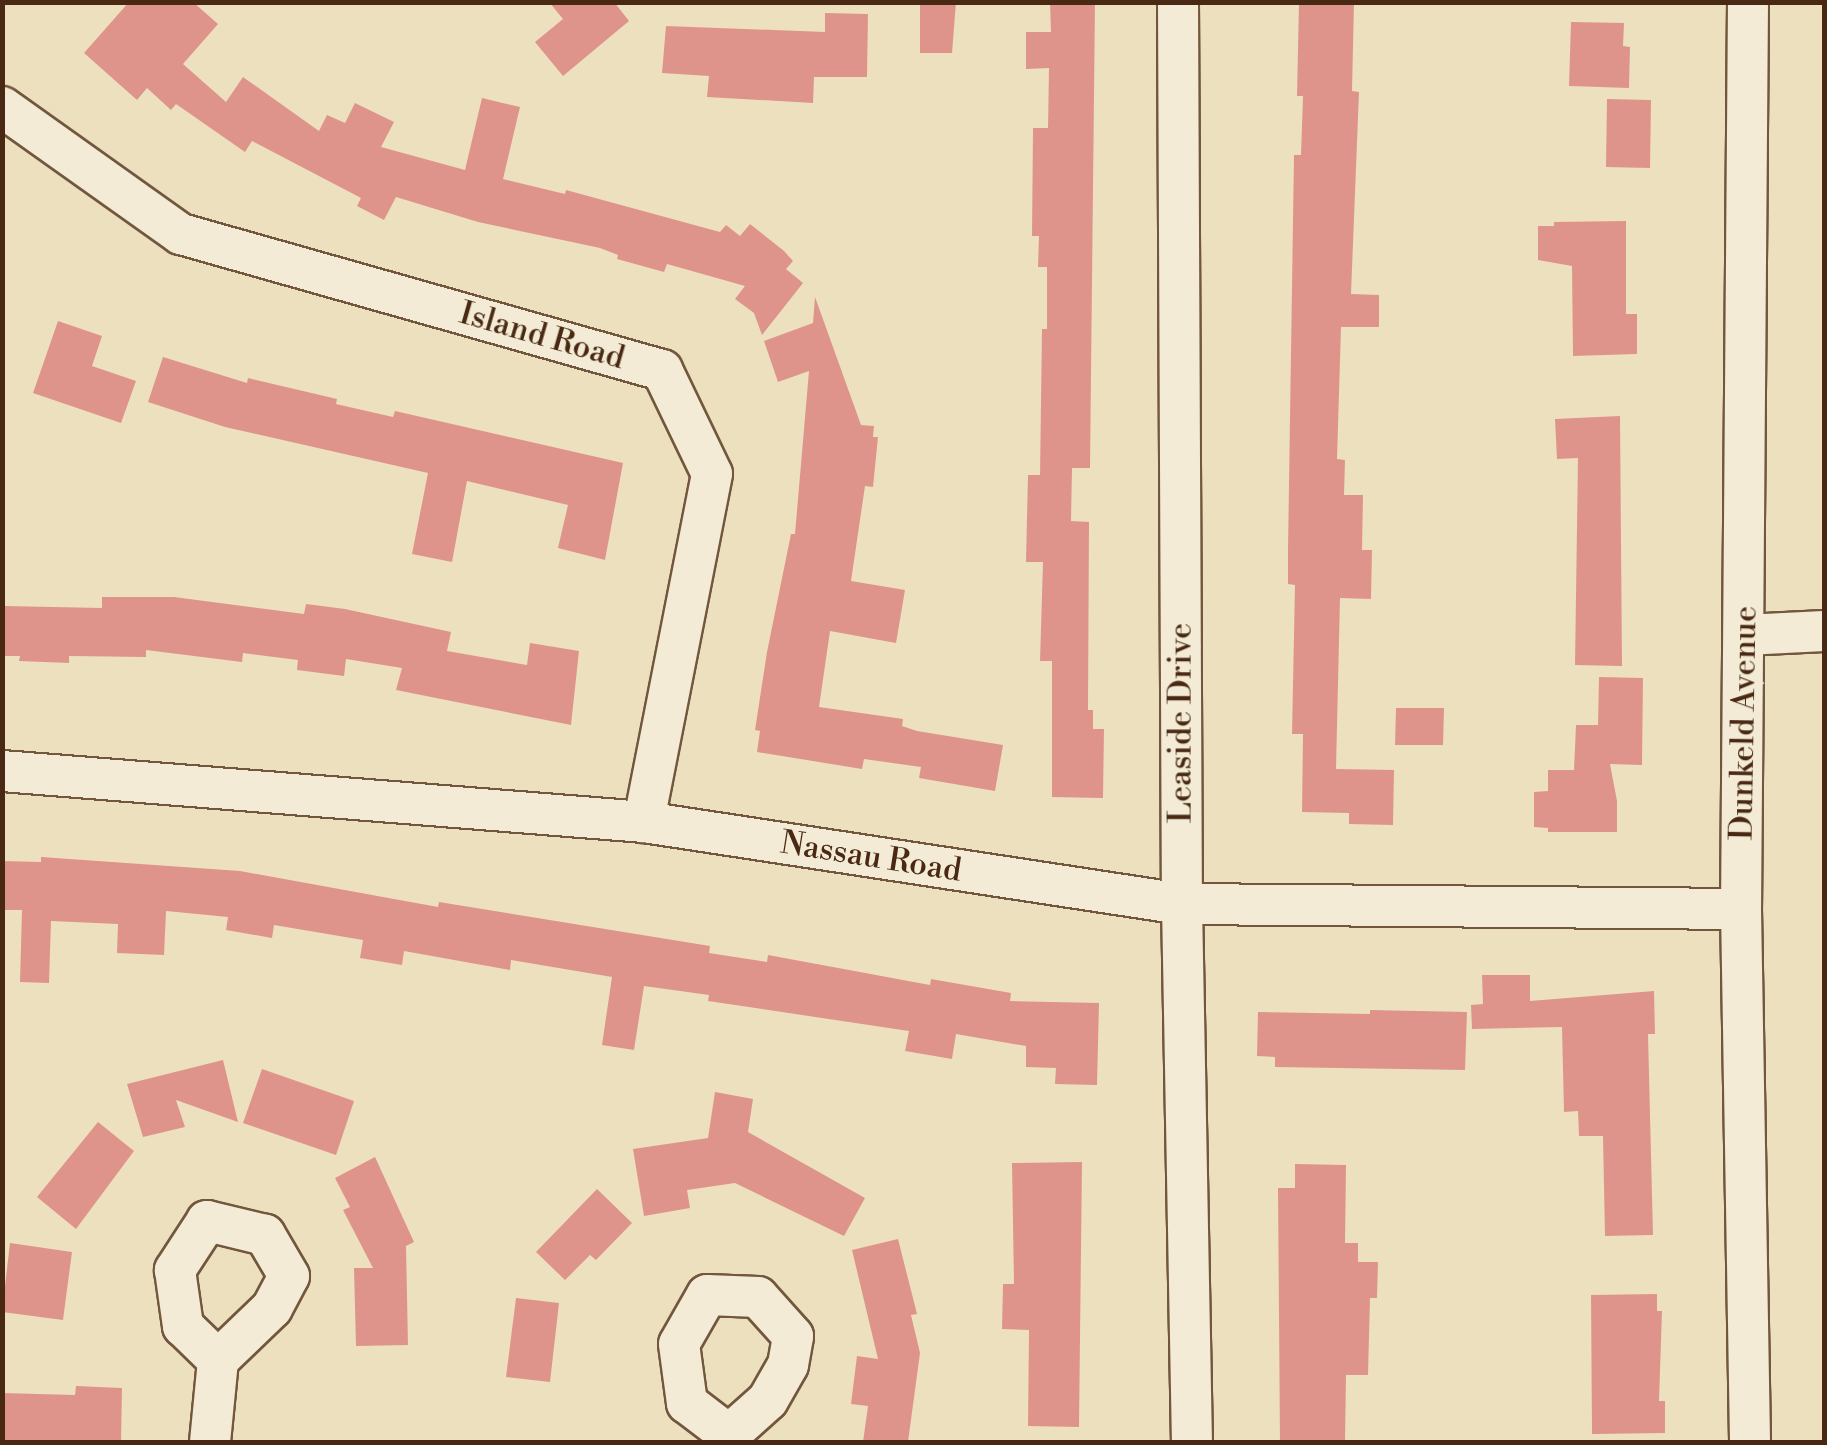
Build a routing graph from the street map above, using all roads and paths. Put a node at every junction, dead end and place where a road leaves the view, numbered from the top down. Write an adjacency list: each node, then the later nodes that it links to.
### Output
1 (1178, 2): 8 (street, Leaside Drive)
2 (1748, 2): 5 (street, Dunkeld Avenue)
3 (2, 107): 7 (street, Island Road)
4 (1824, 631): 5 (street)
5 (1745, 635): 9 (street, Dunkeld Avenue)
6 (2, 771): 7 (street, Nassau Road)
7 (644, 822): 8 (street, Nassau Road)
8 (1182, 904): 9 (street, Nassau Road); 12 (street, Leaside Drive)
9 (1741, 908): 13 (street, Dunkeld Avenue)
10 (218, 1360): 11 (street)
11 (210, 1442)
12 (1192, 1442)
13 (1750, 1442)

